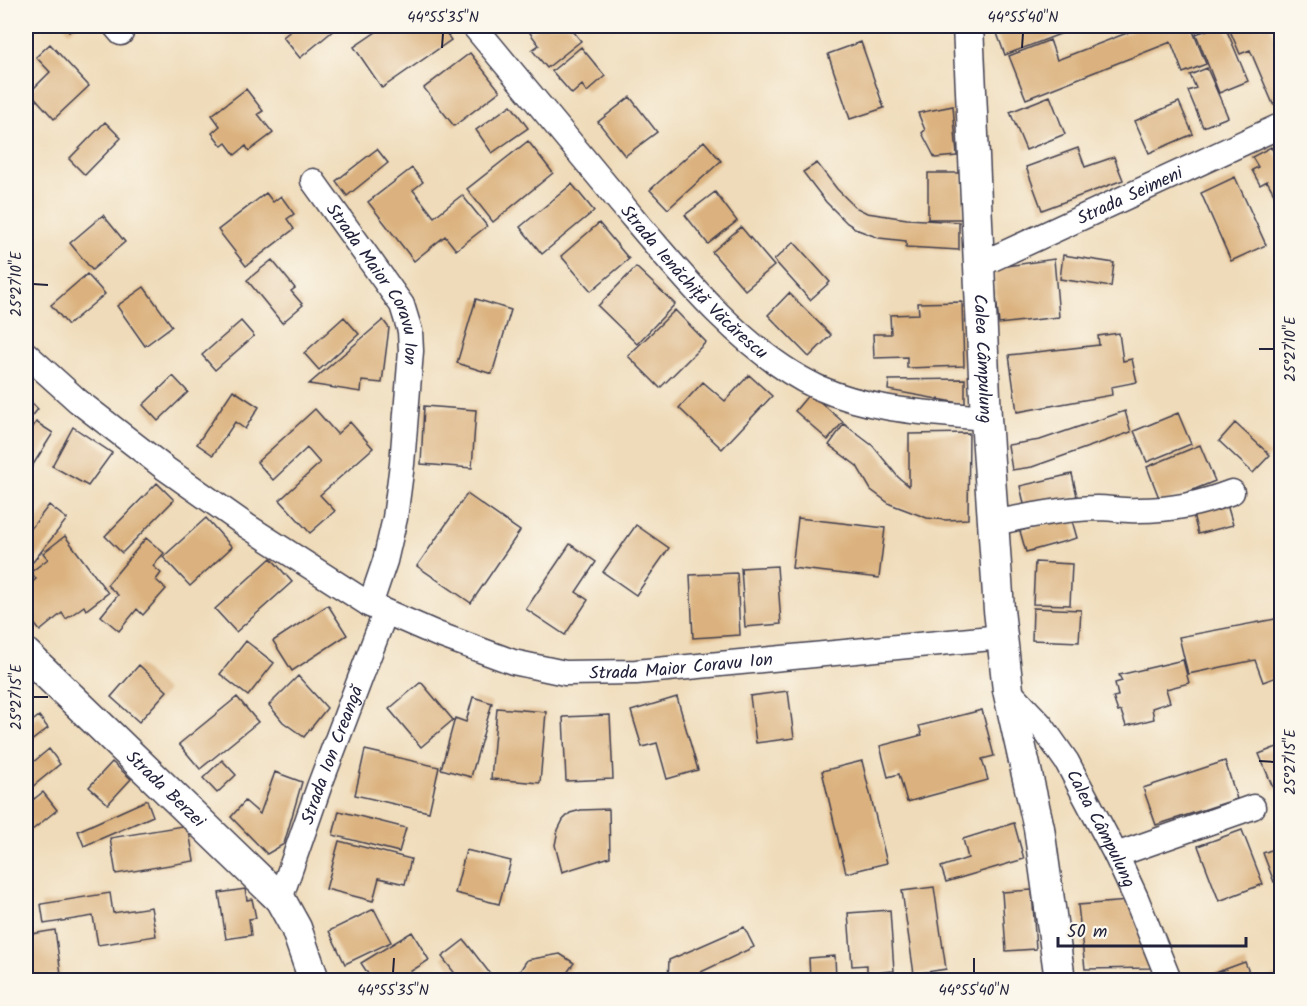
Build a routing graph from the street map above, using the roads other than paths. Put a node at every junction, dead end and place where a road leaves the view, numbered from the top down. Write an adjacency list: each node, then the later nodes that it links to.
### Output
1 (474, 26): 7 (street, Strada Ienăchiță Văcărescu)
2 (969, 26): 5 (street, Calea Câmpulung)
3 (1281, 125): 5 (street, Strada Seimeni)
4 (313, 181): 10 (street, Strada Maior Coravu Ion)
5 (979, 265): 7 (street, Calea Câmpulung)
6 (26, 354): 10 (street, Strada Maior Coravu Ion)
7 (986, 418): 9 (street, Calea Câmpulung)
8 (1232, 492): 9 (street)
9 (993, 524): 11 (street, Calea Câmpulung)
10 (378, 609): 11 (street, Strada Maior Coravu Ion); 16 (street, Strada Ion Creangă)
11 (1002, 637): 13 (street, Calea Câmpulung)
12 (26, 654): 16 (street, Strada Berzei)
13 (1008, 690): 15 (street, Calea Câmpulung); 20 (street, Calea Câmpulung)
14 (1253, 807): 15 (street)
15 (1116, 855): 21 (street, Calea Câmpulung)
16 (280, 898): 17 (street, Strada Berzei)
17 (296, 928): 18 (street, Strada Berzei); 19 (street, Strada Berzei)
18 (314, 981)
19 (335, 981)
20 (1060, 981)
21 (1169, 981)

